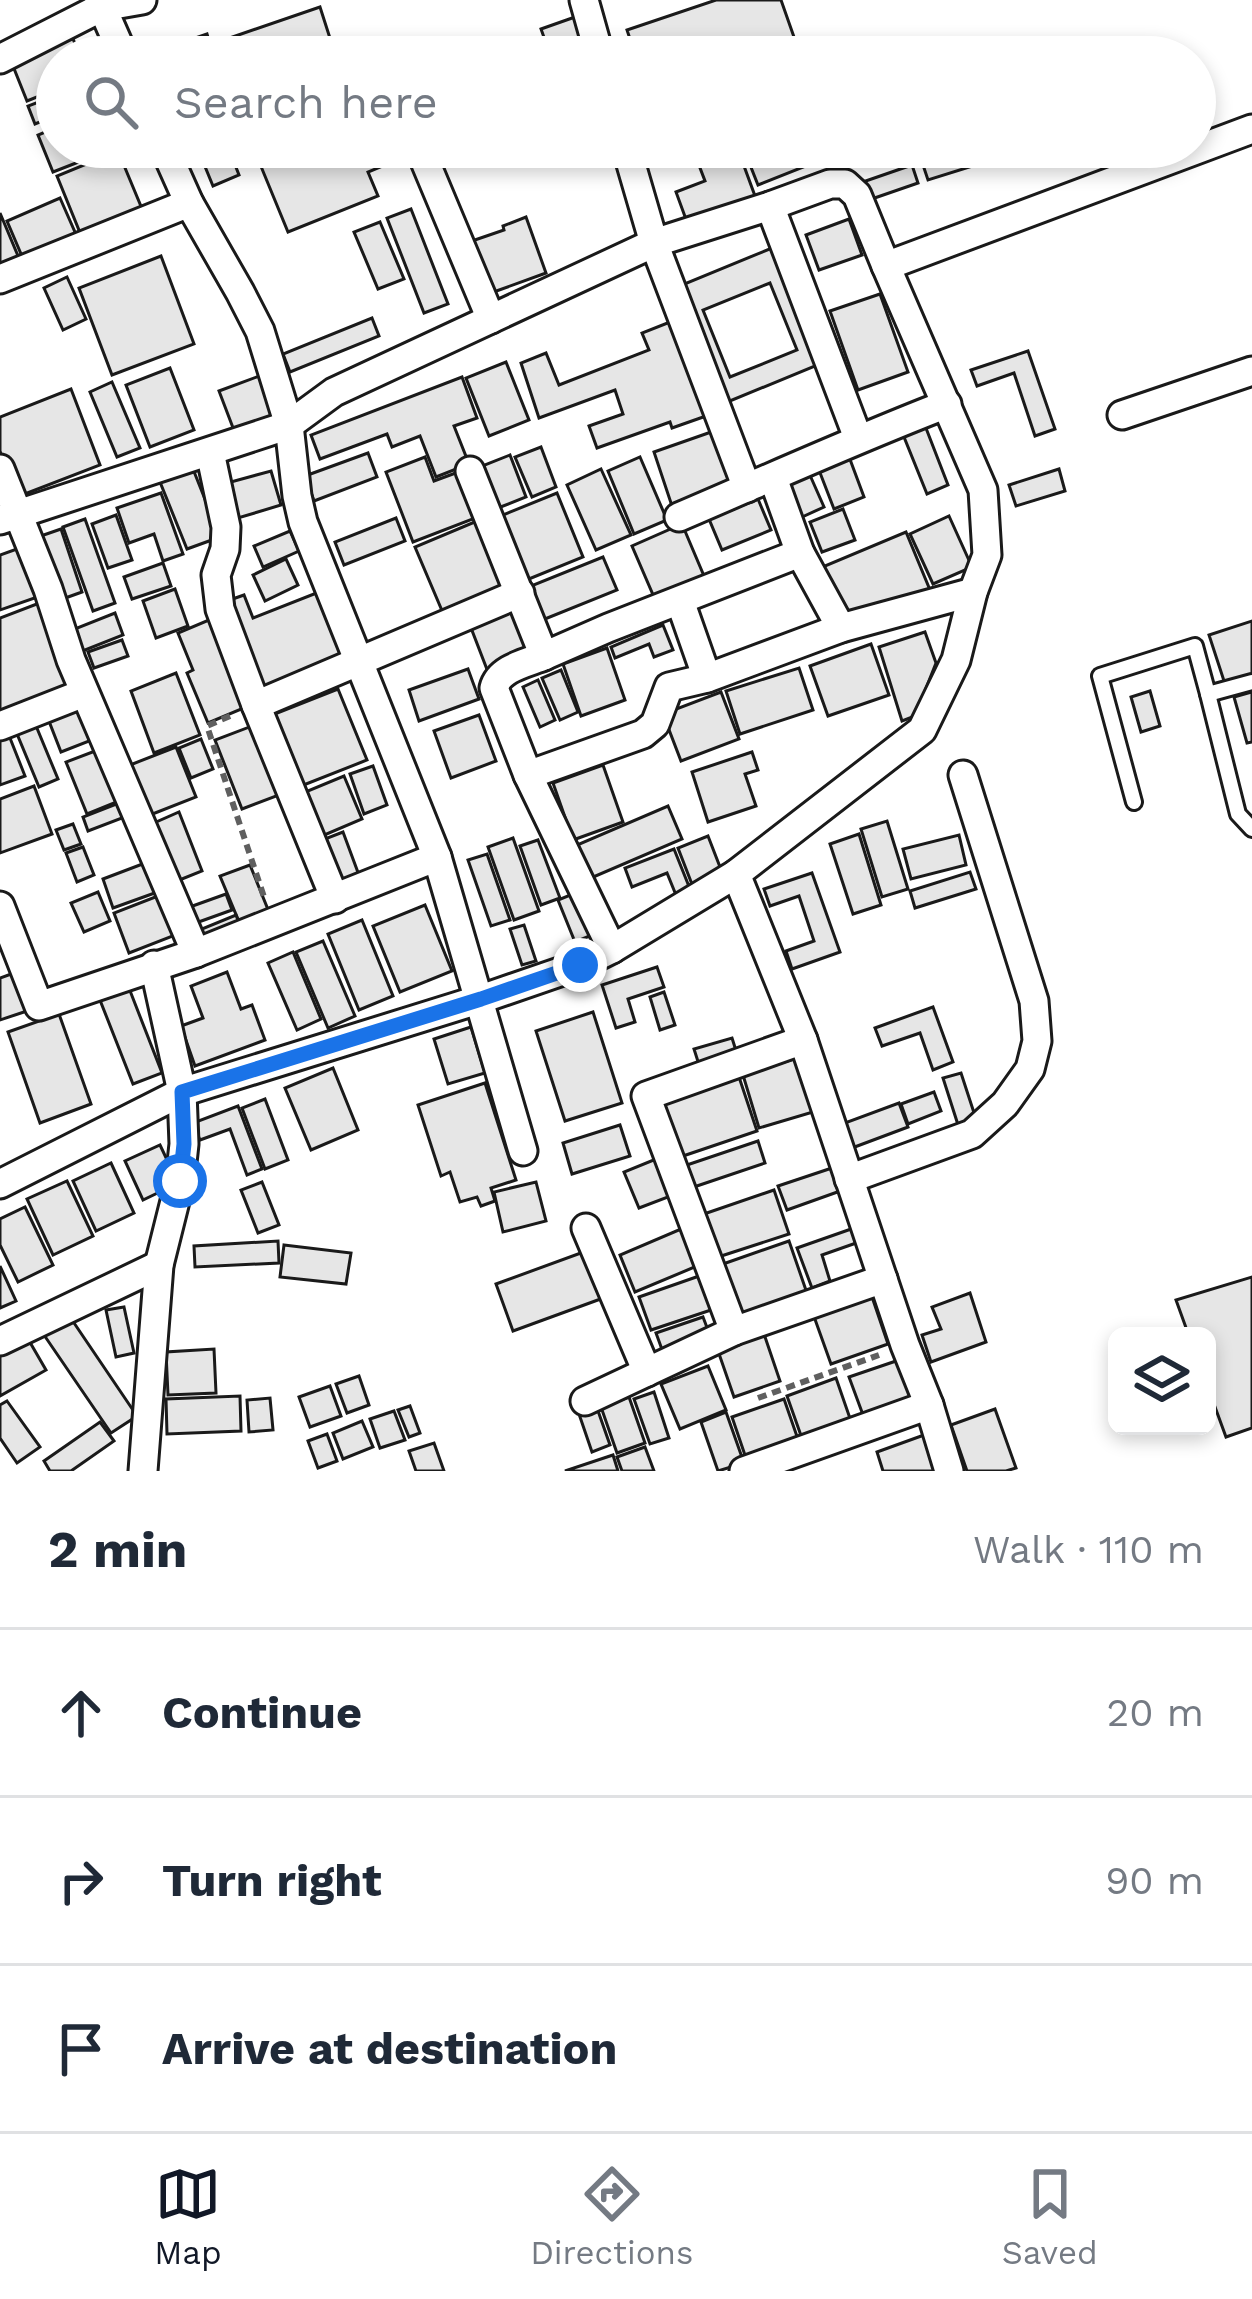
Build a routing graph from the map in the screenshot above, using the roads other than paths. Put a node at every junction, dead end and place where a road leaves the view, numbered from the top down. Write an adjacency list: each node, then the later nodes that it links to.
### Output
1 (142, 0): 3 (street)
2 (584, 0): 6 (street)
3 (101, 3): 4 (street); 5 (street)
4 (41, 36)
5 (115, 36)
6 (594, 36)
7 (36, 39): 8 (street)
8 (0, 59)
9 (1252, 129): 10 (street)
10 (1216, 142)
11 (173, 168): 15 (street)
12 (428, 168): 20 (street)
13 (632, 168): 17 (street)
14 (1148, 168): 18 (street)
15 (189, 203): 19 (street); 24 (street)
16 (770, 206): 17 (street); 18 (street); 25 (street)
17 (654, 243): 20 (street); 29 (street)
18 (886, 266): 22 (street)
19 (0, 279)
20 (491, 319): 24 (street)
21 (1252, 370): 23 (street)
22 (947, 404): 25 (street); 33 (street)
23 (1122, 415)
24 (289, 425): 26 (street); 38 (street)
25 (858, 438): 29 (street)
26 (210, 452): 30 (street); 43 (street)
27 (0, 469): 30 (street)
28 (470, 471): 34 (street)
29 (760, 483): 31 (street); 32 (street)
30 (9, 517): 41 (street)
31 (679, 517)
32 (800, 553): 35 (street); 36 (street)
33 (973, 592): 36 (street); 50 (street)
34 (520, 593): 37 (street); 38 (street)
35 (680, 601): 37 (street); 39 (street)
36 (841, 628): 39 (street)
37 (544, 656): 45 (street)
38 (360, 661): 43 (street); 49 (street)
39 (707, 679): 45 (street)
40 (1252, 682): 42 (lane)
41 (84, 693): 44 (street); 54 (street)
42 (1208, 694): 47 (lane); 48 (lane)
43 (256, 705): 51 (street)
44 (0, 726)
45 (528, 775): 53 (street)
46 (962, 775): 60 (street)
47 (1134, 802)
48 (1252, 830)
49 (437, 857): 51 (street); 56 (street)
50 (736, 874): 53 (street); 57 (street)
51 (335, 899): 54 (street)
52 (0, 906): 55 (street)
53 (612, 950): 56 (street)
54 (196, 953): 55 (street)
55 (154, 965): 58 (street)
56 (481, 999): 58 (street); 59 (street)
57 (803, 1040): 60 (street); 65 (street)
58 (182, 1092): 61 (street); 63 (street)
59 (523, 1151)
60 (849, 1179): 64 (street)
61 (0, 1184)
62 (586, 1228): 67 (street)
63 (159, 1265): 66 (street); 70 (street)
64 (883, 1279): 65 (street); 69 (street)
65 (734, 1330): 67 (street)
66 (0, 1341)
67 (647, 1372): 68 (street)
68 (585, 1401)
69 (929, 1405): 71 (street); 72 (street)
70 (143, 1471)
71 (744, 1471)
72 (949, 1471)

